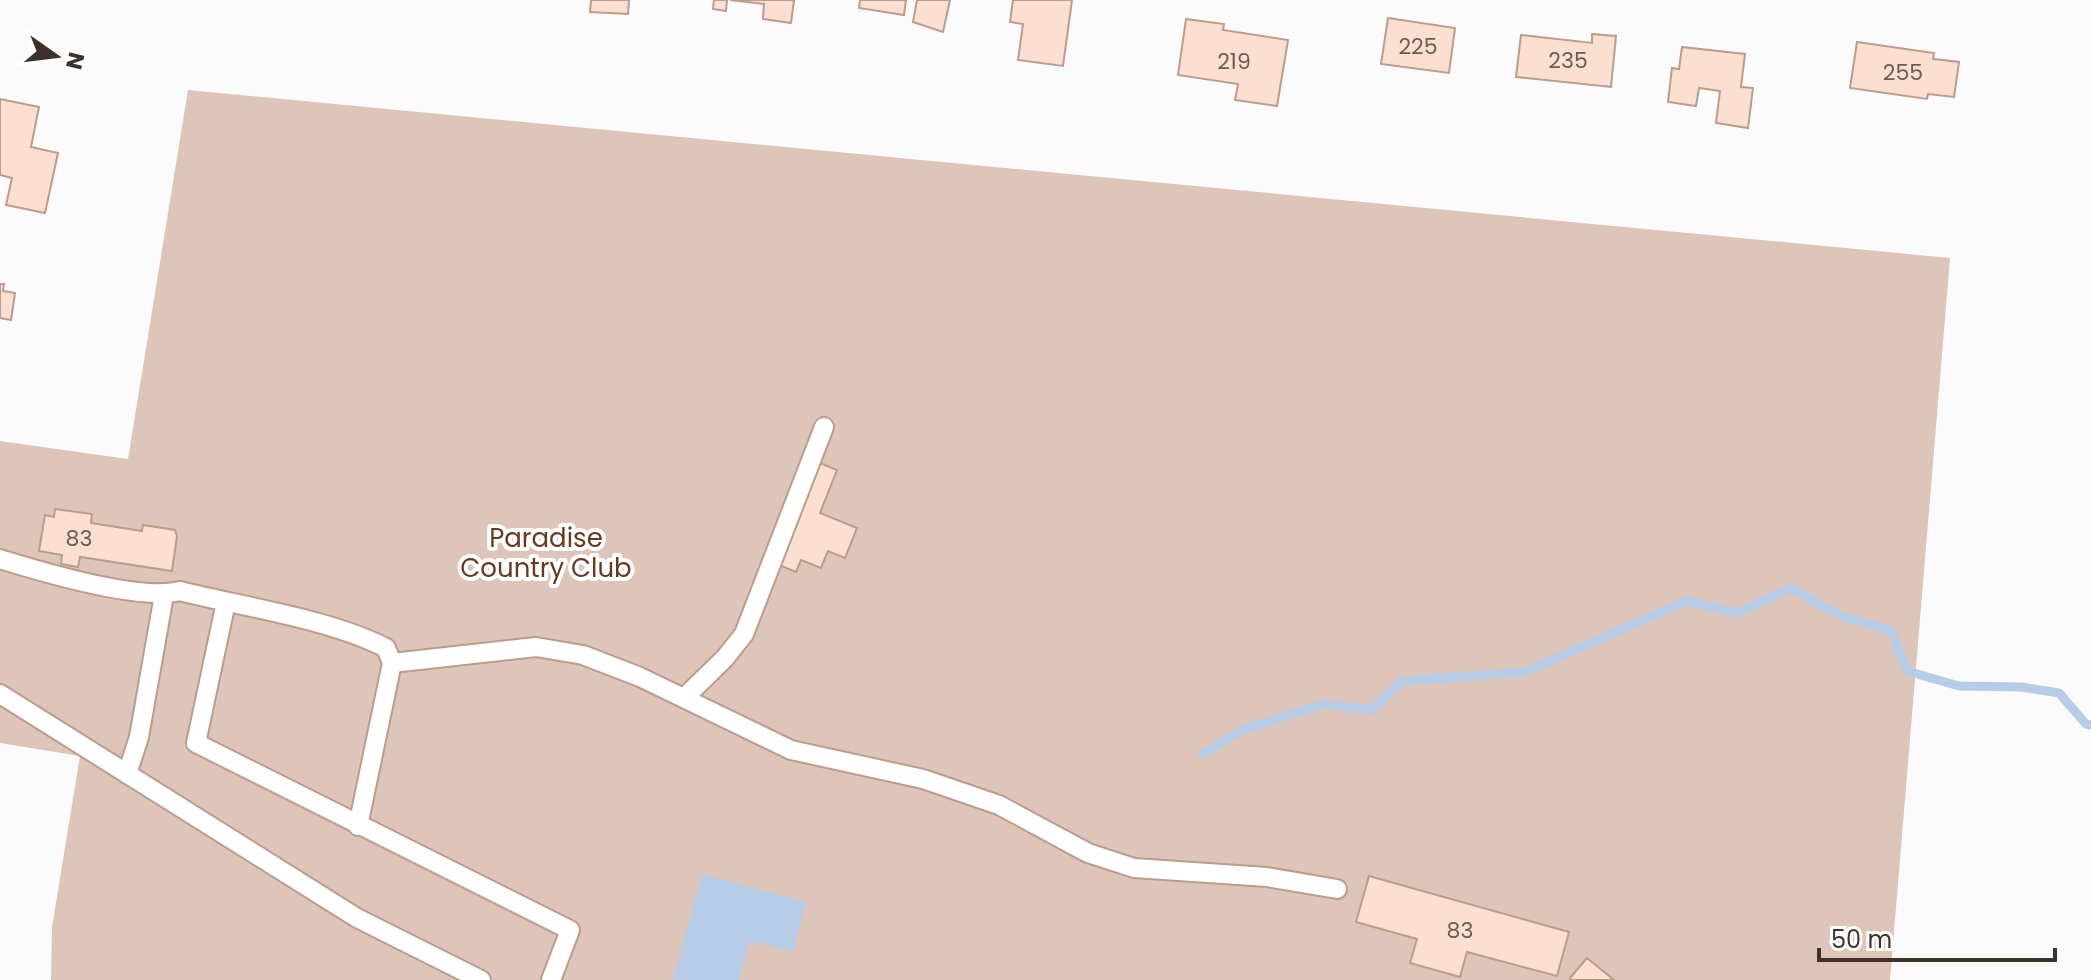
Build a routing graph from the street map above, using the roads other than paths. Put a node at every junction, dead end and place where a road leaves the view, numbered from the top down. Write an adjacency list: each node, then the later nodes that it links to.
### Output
1 (824, 427): 7 (lane)
2 (0, 559): 3 (lane)
3 (164, 595): 4 (lane); 8 (lane)
4 (226, 602): 5 (lane); 9 (lane)
5 (392, 663): 7 (lane); 9 (lane)
6 (0, 694): 8 (lane)
7 (685, 697): 10 (lane)
8 (127, 774): 11 (lane)
9 (358, 826): 12 (lane)
10 (1337, 889)
11 (481, 980)
12 (551, 980)

